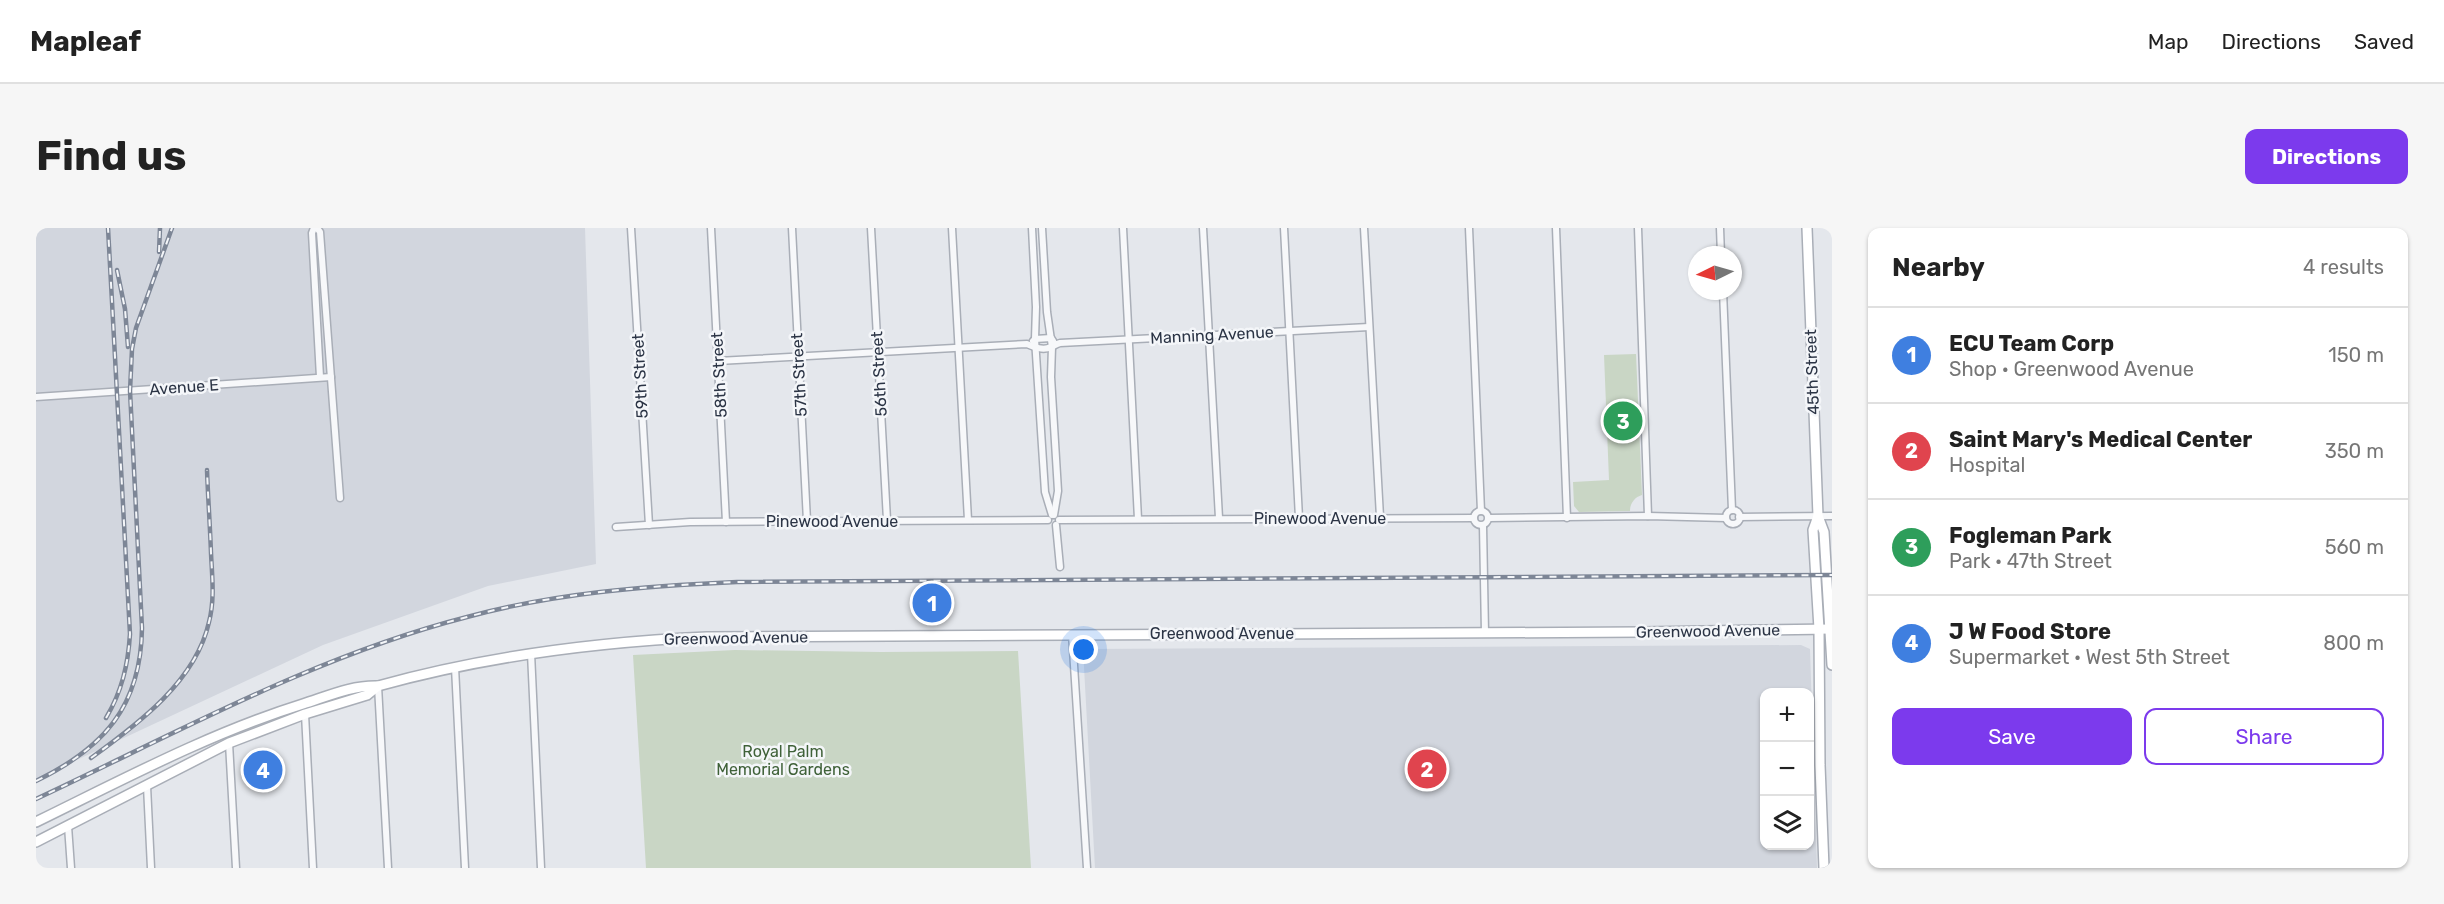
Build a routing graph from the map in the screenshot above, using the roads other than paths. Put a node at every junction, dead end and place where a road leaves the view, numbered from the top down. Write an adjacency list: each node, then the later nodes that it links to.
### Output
1 (315, 228): 32 (street); 33 (street)
2 (631, 228): 55 (street, 59th Street)
3 (711, 228): 31 (street, 58th Street)
4 (792, 228): 30 (street, 57th Street)
5 (872, 228): 29 (street, 56th Street)
6 (952, 228): 27 (street)
7 (1032, 228): 23 (street)
8 (1042, 228): 25 (street)
9 (1123, 228): 24 (street)
10 (1203, 228): 22 (street)
11 (1284, 228): 21 (street)
12 (1364, 228): 20 (street)
13 (1469, 228): 37 (street)
14 (1556, 228): 47 (street)
15 (1638, 228): 38 (street)
16 (1720, 228): 18 (street)
17 (1807, 228): 39 (main road, 45th Street)
18 (1721, 246)
19 (1723, 300): 36 (street)
20 (1369, 327): 21 (street, Manning Avenue); 41 (street)
21 (1289, 331): 22 (street, Manning Avenue); 44 (street)
22 (1208, 335): 24 (street, Manning Avenue); 43 (street)
23 (1035, 339): 25 (street, Manning Avenue); 26 (street); 28 (street)
24 (1128, 340): 25 (street, Manning Avenue); 50 (street)
25 (1053, 343): 28 (street, Manning Avenue); 49 (street)
26 (1029, 344): 27 (street); 28 (street)
27 (958, 348): 29 (street); 52 (street)
28 (1036, 348): 49 (street)
29 (878, 352): 30 (street); 51 (street, 56th Street)
30 (798, 357): 31 (street); 53 (street, 57th Street)
31 (718, 361): 54 (street, 58th Street)
32 (320, 377): 33 (street, Avenue E); 34 (street, Avenue E)
33 (331, 377): 35 (street)
34 (36, 397)
35 (340, 498)
36 (1732, 510): 42 (street); 48 (street)
37 (1481, 511): 45 (street); 46 (street)
38 (1648, 516): 47 (street); 48 (street)
39 (1818, 516): 40 (street); 42 (street); 59 (main road, 45th Street); 60 (main road, 45th Street)
40 (1832, 516)
41 (1380, 517): 44 (street, Pinewood Avenue); 45 (street, Pinewood Avenue)
42 (1739, 517): 48 (street)
43 (1219, 518): 44 (street, Pinewood Avenue); 50 (street, Pinewood Avenue)
44 (1299, 518)
45 (1474, 518): 56 (street)
46 (1489, 518): 47 (street); 56 (street)
47 (1567, 518)
48 (1726, 518)
49 (1054, 519): 50 (street, Pinewood Avenue); 52 (street, Pinewood Avenue); 58 (street)
50 (1138, 519)
51 (887, 520): 52 (street, Pinewood Avenue); 53 (street, Pinewood Avenue)
52 (968, 520)
53 (807, 521): 54 (street, Pinewood Avenue)
54 (726, 522): 55 (street, Pinewood Avenue)
55 (649, 525): 57 (street, Pinewood Avenue)
56 (1483, 526): 61 (street)
57 (616, 527)
58 (1060, 567)
59 (1819, 629): 60 (main road, Greenwood Avenue); 61 (main road, Greenwood Avenue); 81 (main road, 45th Street)
60 (1831, 629): 64 (main road, 45th Street)
61 (1485, 633): 62 (main road, Greenwood Avenue)
62 (1072, 634): 63 (main road, Greenwood Avenue); 80 (street)
63 (531, 653): 65 (main road, Greenwood Avenue); 79 (street)
64 (1832, 665)
65 (455, 667): 66 (main road, Greenwood Avenue); 78 (street)
66 (378, 686): 67 (main road); 70 (main road); 77 (street)
67 (305, 714): 68 (main road); 76 (street)
68 (229, 743): 69 (main road); 75 (street)
69 (147, 786): 71 (main road); 74 (street)
70 (36, 822)
71 (68, 826): 72 (main road); 73 (street)
72 (36, 842)
73 (71, 868)
74 (151, 868)
75 (236, 868)
76 (313, 868)
77 (388, 868)
78 (465, 868)
79 (541, 868)
80 (1087, 868)
81 (1824, 868)

